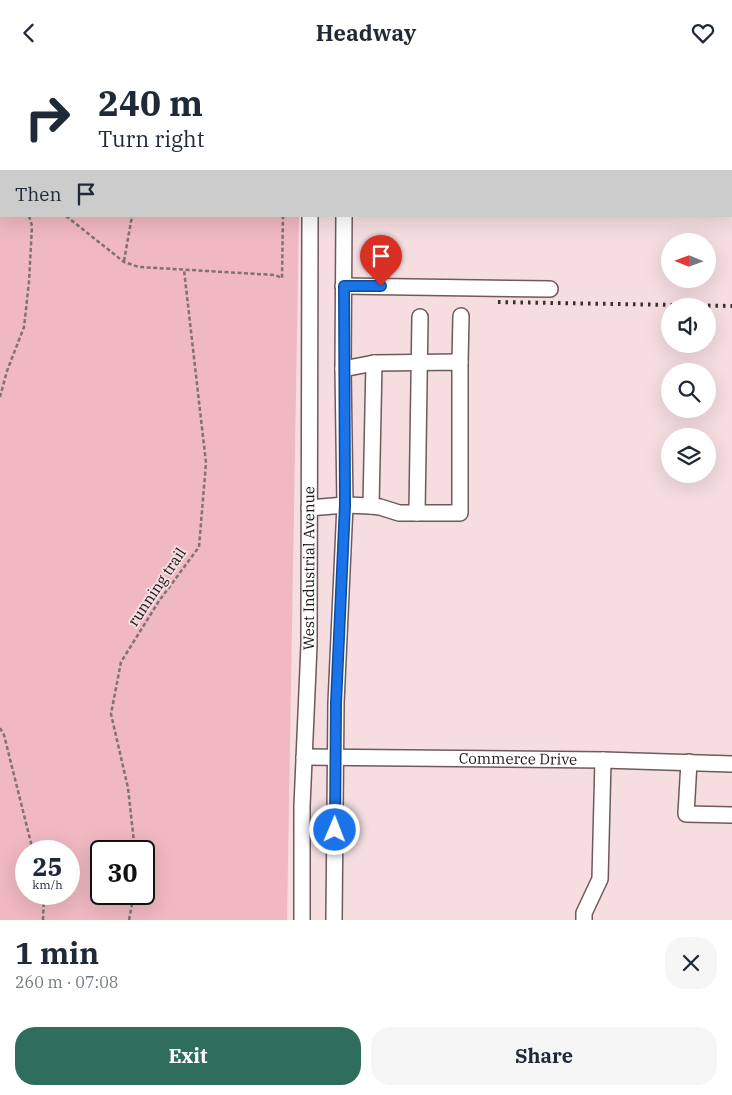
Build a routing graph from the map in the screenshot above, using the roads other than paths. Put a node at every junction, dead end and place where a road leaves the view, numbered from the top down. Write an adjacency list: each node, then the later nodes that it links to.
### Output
1 (310, 217): 13 (street, West Industrial Avenue)
2 (344, 217): 3 (street, West Industrial Avenue)
3 (344, 286): 4 (street); 10 (street, West Industrial Avenue)
4 (550, 289)
5 (461, 316): 7 (street)
6 (420, 317): 9 (street)
7 (460, 362): 9 (street); 14 (street)
8 (374, 363): 9 (street); 10 (street); 12 (street)
9 (419, 363): 14 (street)
10 (343, 369): 11 (street, West Industrial Avenue)
11 (345, 505): 12 (street); 13 (street); 16 (street, West Industrial Avenue)
12 (372, 506): 14 (street)
13 (310, 508): 15 (street, West Industrial Avenue)
14 (417, 513)
15 (304, 757): 16 (street, Commerce Drive); 21 (street, West Industrial Avenue)
16 (336, 758): 17 (street, Commerce Drive); 22 (street, West Industrial Avenue)
17 (603, 760): 18 (street, Commerce Drive); 23 (street)
18 (688, 762): 19 (street, Commerce Drive); 20 (street)
19 (732, 763)
20 (732, 815)
21 (302, 920)
22 (334, 920)
23 (584, 920)

